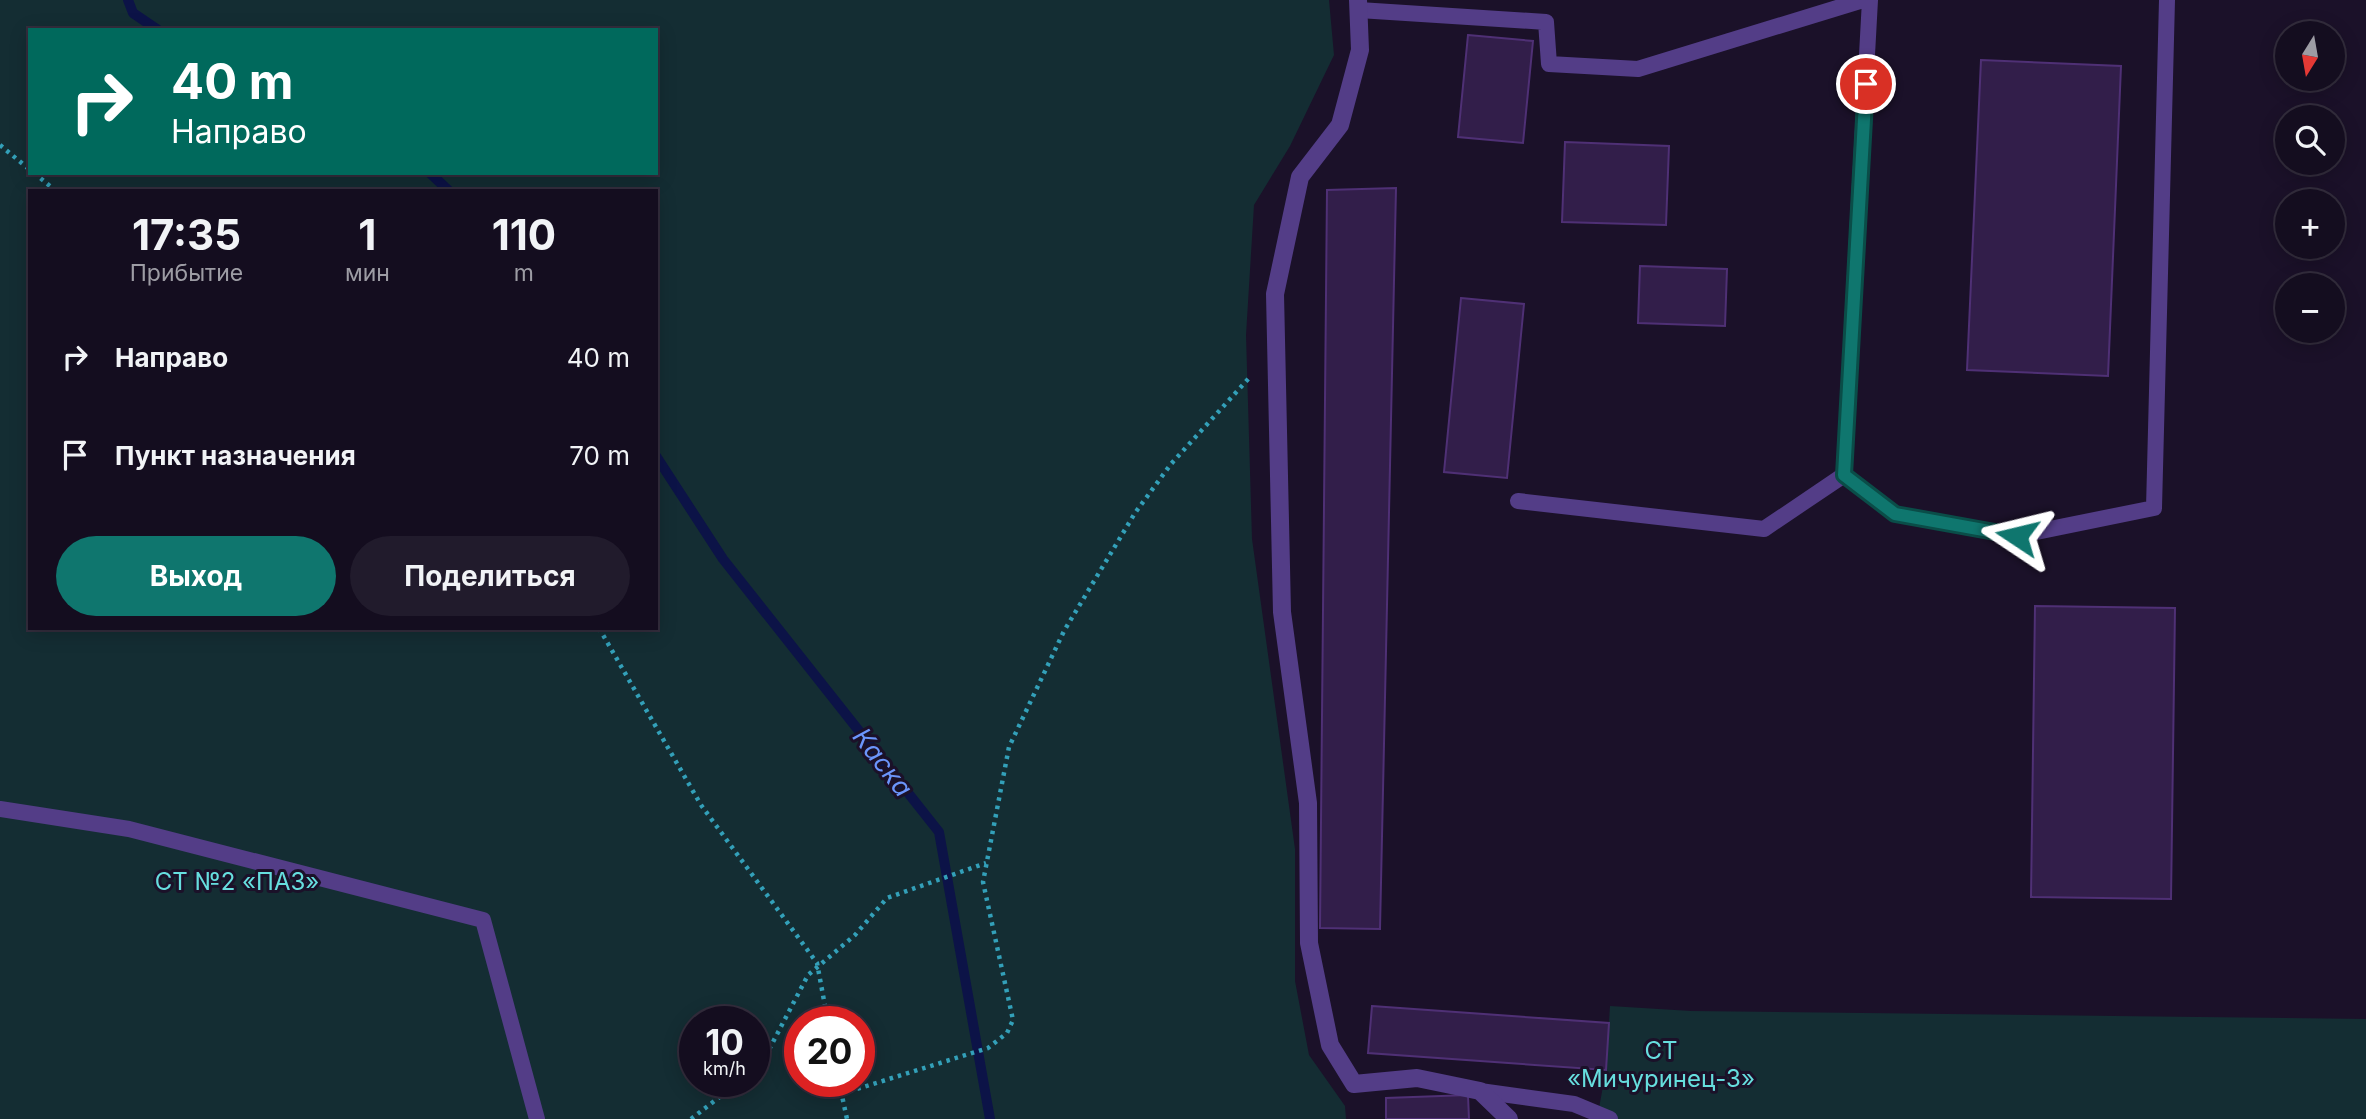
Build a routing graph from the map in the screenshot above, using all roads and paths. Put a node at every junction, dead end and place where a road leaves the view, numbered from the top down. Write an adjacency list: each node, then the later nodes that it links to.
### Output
1 (1863, 0): 4 (lane)
2 (1870, 0): 10 (lane)
3 (2166, 0): 10 (lane)
4 (1358, 5): 9 (street)
5 (0, 145): 6 (path)
6 (28, 168)
7 (36, 175): 8 (path)
8 (54, 189)
9 (1276, 348): 14 (path); 19 (street)
10 (1844, 475): 11 (lane)
11 (1518, 501)
12 (600, 630): 15 (path)
13 (0, 809): 22 (lane)
14 (986, 863): 15 (path); 18 (path)
15 (817, 967): 16 (path); 17 (path)
16 (825, 1006)
17 (770, 1048)
18 (875, 1083)
19 (1479, 1091): 25 (street); 26 (lane)
20 (720, 1097): 23 (path)
21 (842, 1097): 24 (path)
22 (537, 1119)
23 (691, 1119)
24 (847, 1119)
25 (1509, 1119)
26 (1610, 1119)

